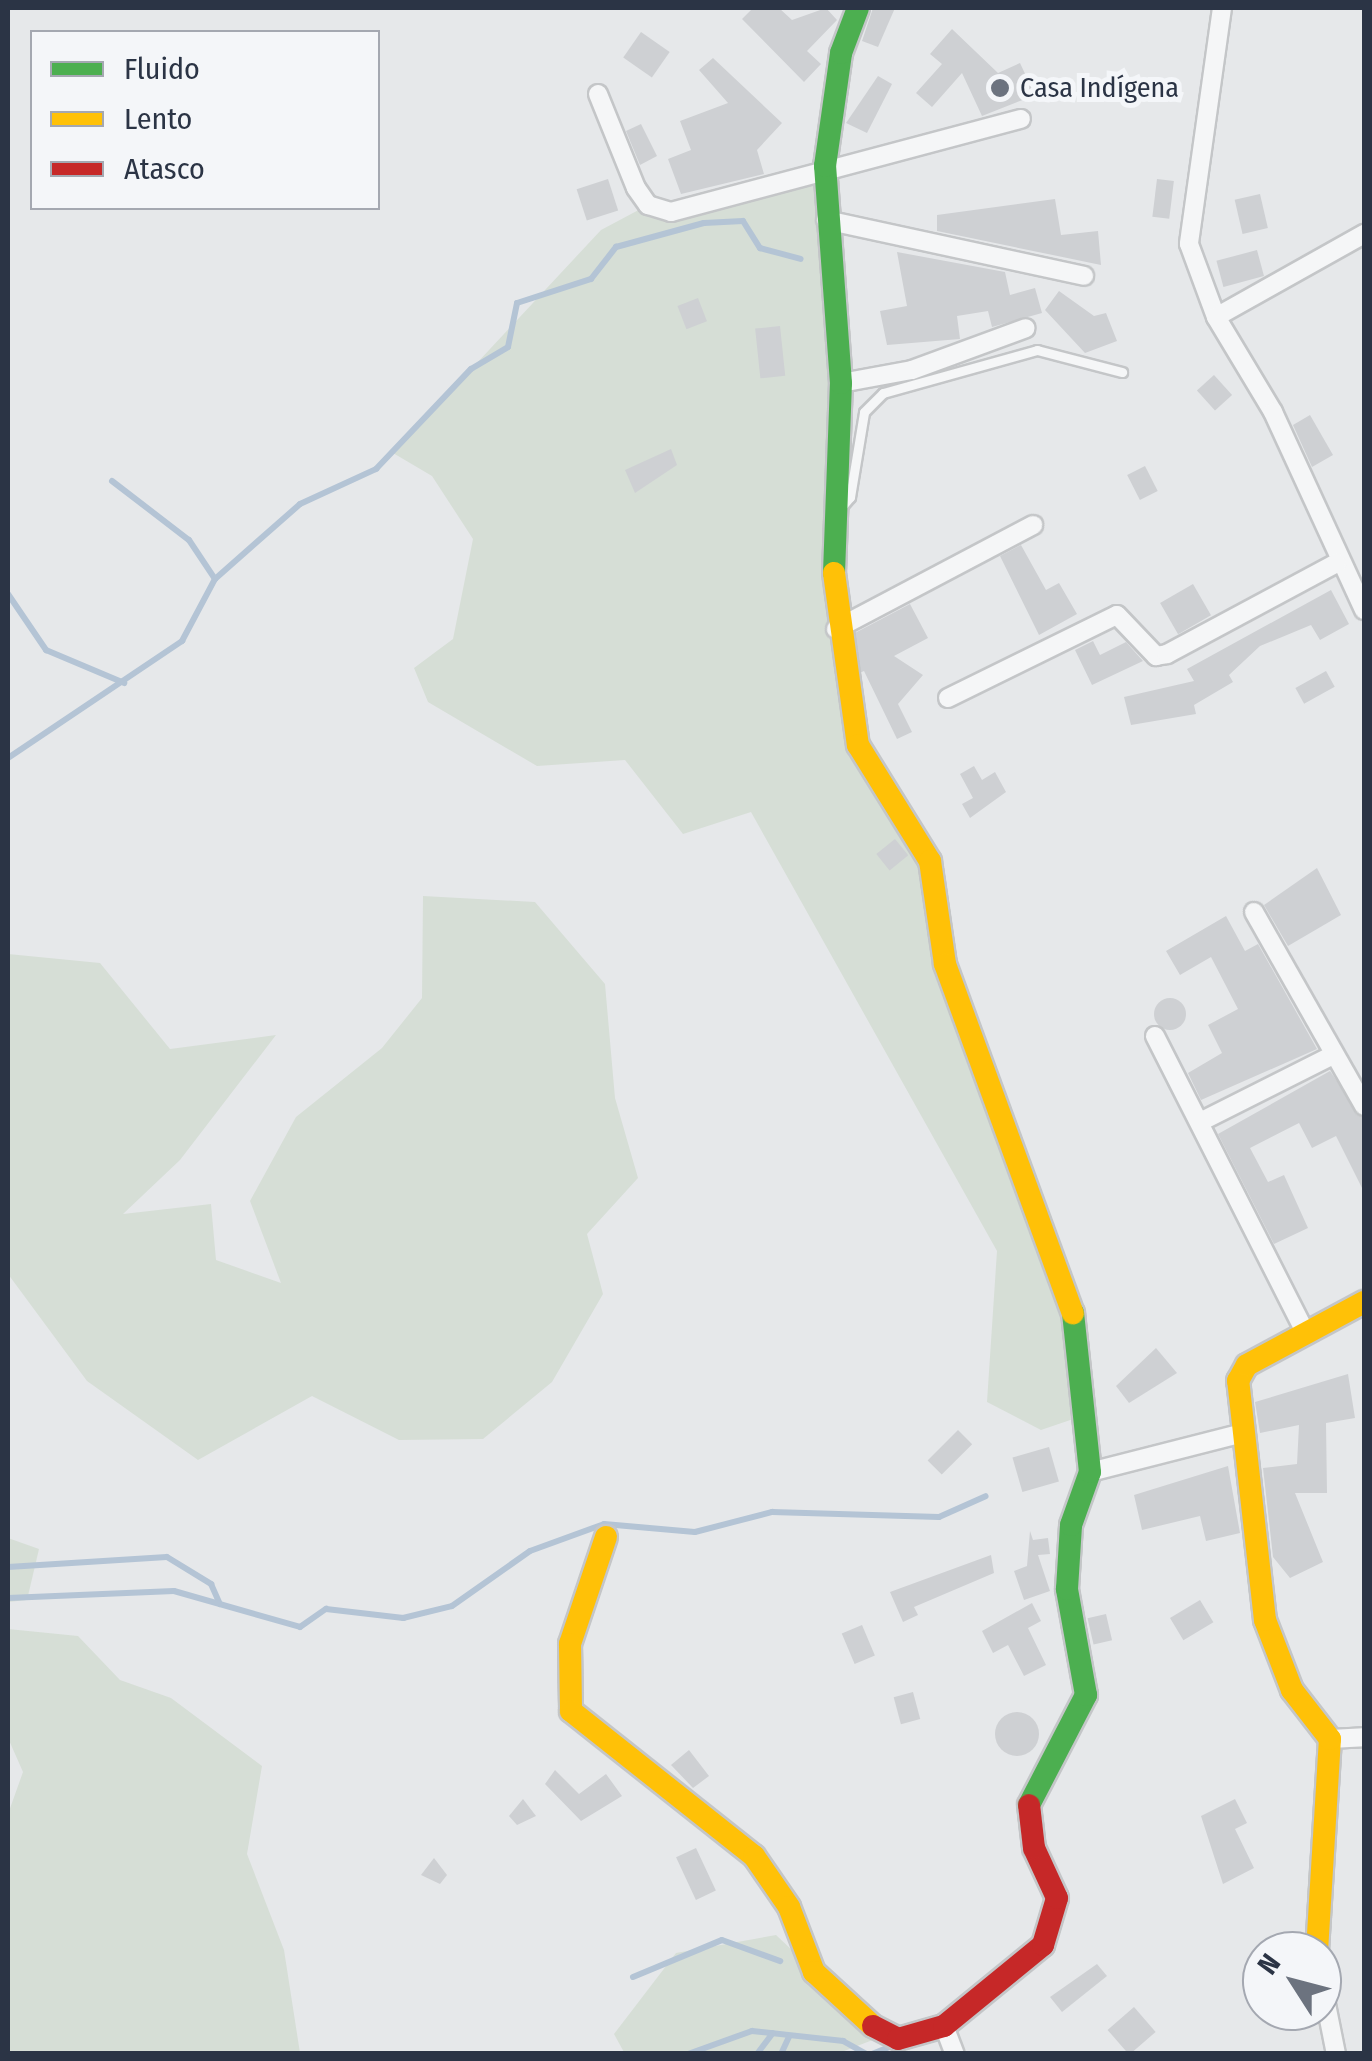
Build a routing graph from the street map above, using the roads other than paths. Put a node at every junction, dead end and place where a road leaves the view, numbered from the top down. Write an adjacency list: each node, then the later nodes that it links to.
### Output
1 (858, 8): 5 (street)
2 (1222, 8): 9 (street)
3 (598, 94): 5 (street)
4 (1021, 118): 5 (street)
5 (826, 166): 6 (street)
6 (826, 220): 8 (street); 12 (street)
7 (1364, 234): 9 (street)
8 (1084, 276)
9 (1216, 318): 15 (street)
10 (1026, 328): 12 (street)
11 (1122, 372): 13 (lane)
12 (842, 383): 13 (street)
13 (830, 522): 17 (street)
14 (1033, 525): 17 (street)
15 (1337, 563): 16 (street); 18 (street)
16 (1364, 610)
17 (836, 630): 27 (street)
18 (948, 698)
19 (1254, 912): 21 (street)
20 (1155, 1036): 23 (street)
21 (1333, 1055): 22 (street); 23 (street)
22 (1364, 1106)
23 (1200, 1122): 25 (street)
24 (1364, 1302): 25 (street)
25 (1305, 1332): 26 (street)
26 (1243, 1433): 27 (street); 30 (street)
27 (1090, 1472): 32 (street)
28 (606, 1537): 32 (street)
29 (1364, 1737): 30 (street)
30 (1330, 1739): 31 (street)
31 (1318, 1931)
32 (944, 2026): 33 (street)
33 (955, 2054)

